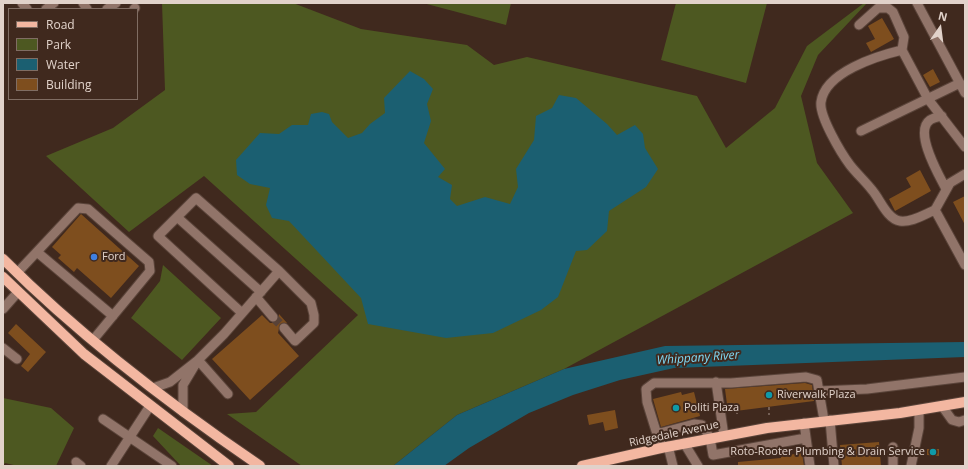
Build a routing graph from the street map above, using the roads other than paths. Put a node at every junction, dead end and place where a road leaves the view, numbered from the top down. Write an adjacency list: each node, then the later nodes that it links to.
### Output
1 (917, 3): 4 (street)
2 (859, 25): 3 (street)
3 (902, 50): 6 (street); 12 (street)
4 (960, 83): 5 (street); 6 (street)
5 (965, 93)
6 (928, 99): 7 (street); 8 (street)
7 (942, 116): 9 (street); 11 (street)
8 (861, 131)
9 (965, 147)
10 (965, 174): 11 (street)
11 (946, 189): 12 (street)
12 (935, 210): 16 (street)
13 (177, 217): 17 (street); 21 (street); 23 (street)
14 (37, 252): 18 (street); 24 (street); 24 (street)
15 (3, 259): 18 (main road)
16 (965, 265)
17 (279, 271): 21 (street); 26 (street)
18 (17, 273): 27 (main road)
19 (3, 277): 20 (main road)
20 (18, 292): 22 (street); 37 (main road)
21 (259, 295): 23 (street); 25 (street)
22 (3, 309)
23 (242, 313): 30 (street)
24 (113, 316): 27 (street)
25 (273, 317)
26 (284, 328)
27 (93, 340): 33 (main road)
28 (3, 348): 29 (street)
29 (17, 359)
30 (198, 360): 33 (street); 35 (street); 40 (street)
31 (965, 377): 34 (street)
32 (716, 382): 34 (street); 45 (street); 46 (street)
33 (152, 388): 40 (main road)
34 (819, 391): 42 (street)
35 (228, 394)
36 (965, 402): 38 (main road, Ridgedale Avenue)
37 (150, 406): 47 (street); 56 (main road)
38 (942, 406): 39 (main road, Ridgedale Avenue); 43 (street)
39 (919, 410): 42 (main road, Ridgedale Avenue); 64 (street)
40 (183, 412): 57 (main road)
41 (103, 420): 47 (street)
42 (827, 420): 44 (main road, Ridgedale Avenue); 62 (street)
43 (965, 420)
44 (804, 423): 46 (main road, Ridgedale Avenue); 49 (street)
45 (660, 433): 48 (street); 51 (street)
46 (724, 436): 48 (main road, Ridgedale Avenue)
47 (129, 437): 54 (street); 55 (street)
48 (710, 438): 49 (street); 50 (main road, Ridgedale Avenue)
49 (806, 438): 61 (street)
50 (684, 443): 51 (main road, Ridgedale Avenue); 60 (street)
51 (664, 447): 53 (main road, Ridgedale Avenue); 59 (street)
52 (893, 447): 63 (street)
53 (603, 464): 58 (main road, Ridgedale Avenue)
54 (111, 466)
55 (172, 466)
56 (229, 466)
57 (260, 466)
58 (582, 466)
59 (674, 466)
60 (698, 466)
61 (810, 466)
62 (834, 466)
63 (893, 466)
64 (911, 466)

